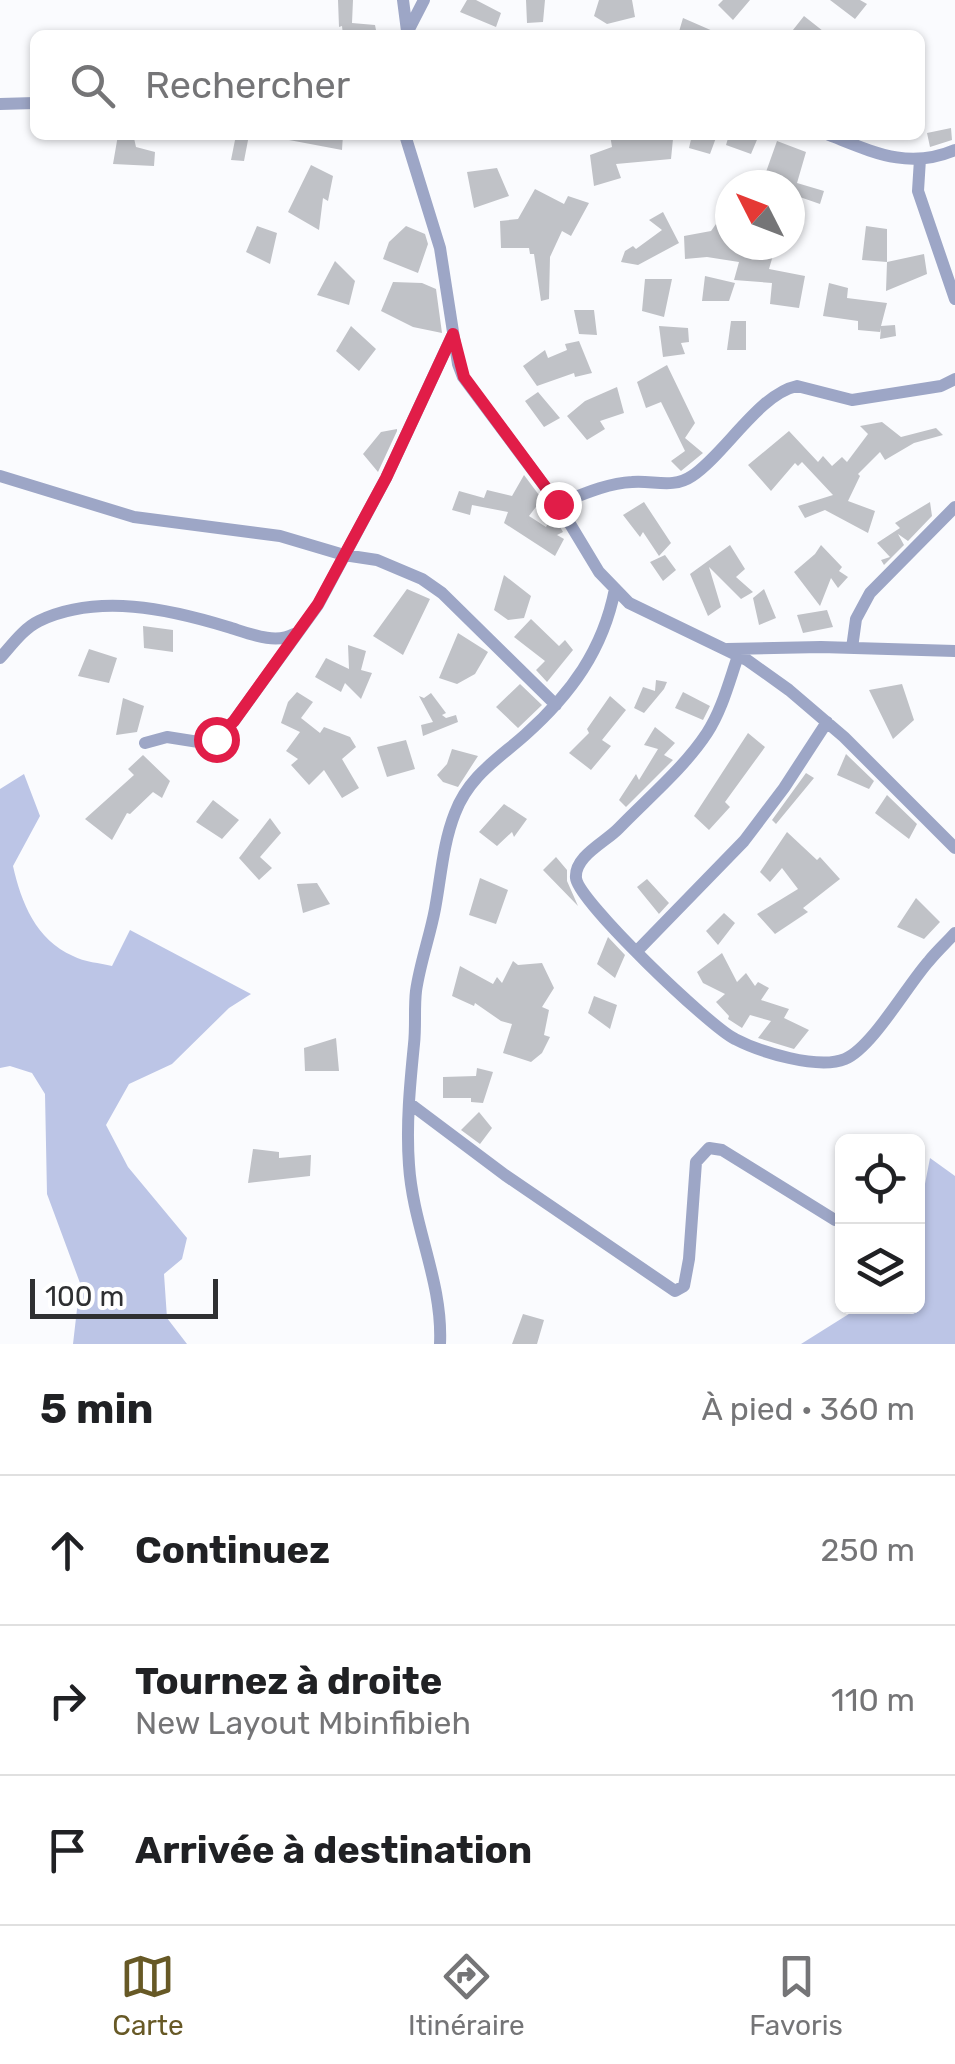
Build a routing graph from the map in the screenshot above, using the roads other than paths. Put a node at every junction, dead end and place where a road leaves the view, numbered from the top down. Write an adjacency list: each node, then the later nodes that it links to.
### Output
1 (403, 0): 3 (street)
2 (424, 0): 4 (street)
3 (407, 30)
4 (409, 30)
5 (30, 103): 6 (street)
6 (0, 104)
7 (407, 140): 12 (street)
8 (842, 140): 10 (street)
9 (955, 150): 10 (street)
10 (920, 160): 11 (street)
11 (955, 299)
12 (453, 334): 15 (street); 17 (street)
13 (955, 380): 15 (street)
14 (0, 476): 17 (street)
15 (558, 504): 18 (street)
16 (955, 506): 20 (street)
17 (344, 555): 19 (street); 25 (street)
18 (615, 590): 21 (street); 25 (street)
19 (294, 634): 24 (street); 27 (street)
20 (852, 648): 21 (street); 22 (street)
21 (724, 649): 23 (street)
22 (955, 651)
23 (738, 656): 26 (street); 30 (street)
24 (0, 658)
25 (556, 705): 31 (street)
26 (827, 722): 28 (street); 30 (street)
27 (145, 743)
28 (955, 848)
29 (955, 934): 30 (street)
30 (637, 951)
31 (408, 1103): 32 (street); 33 (street)
32 (835, 1220)
33 (440, 1344)

